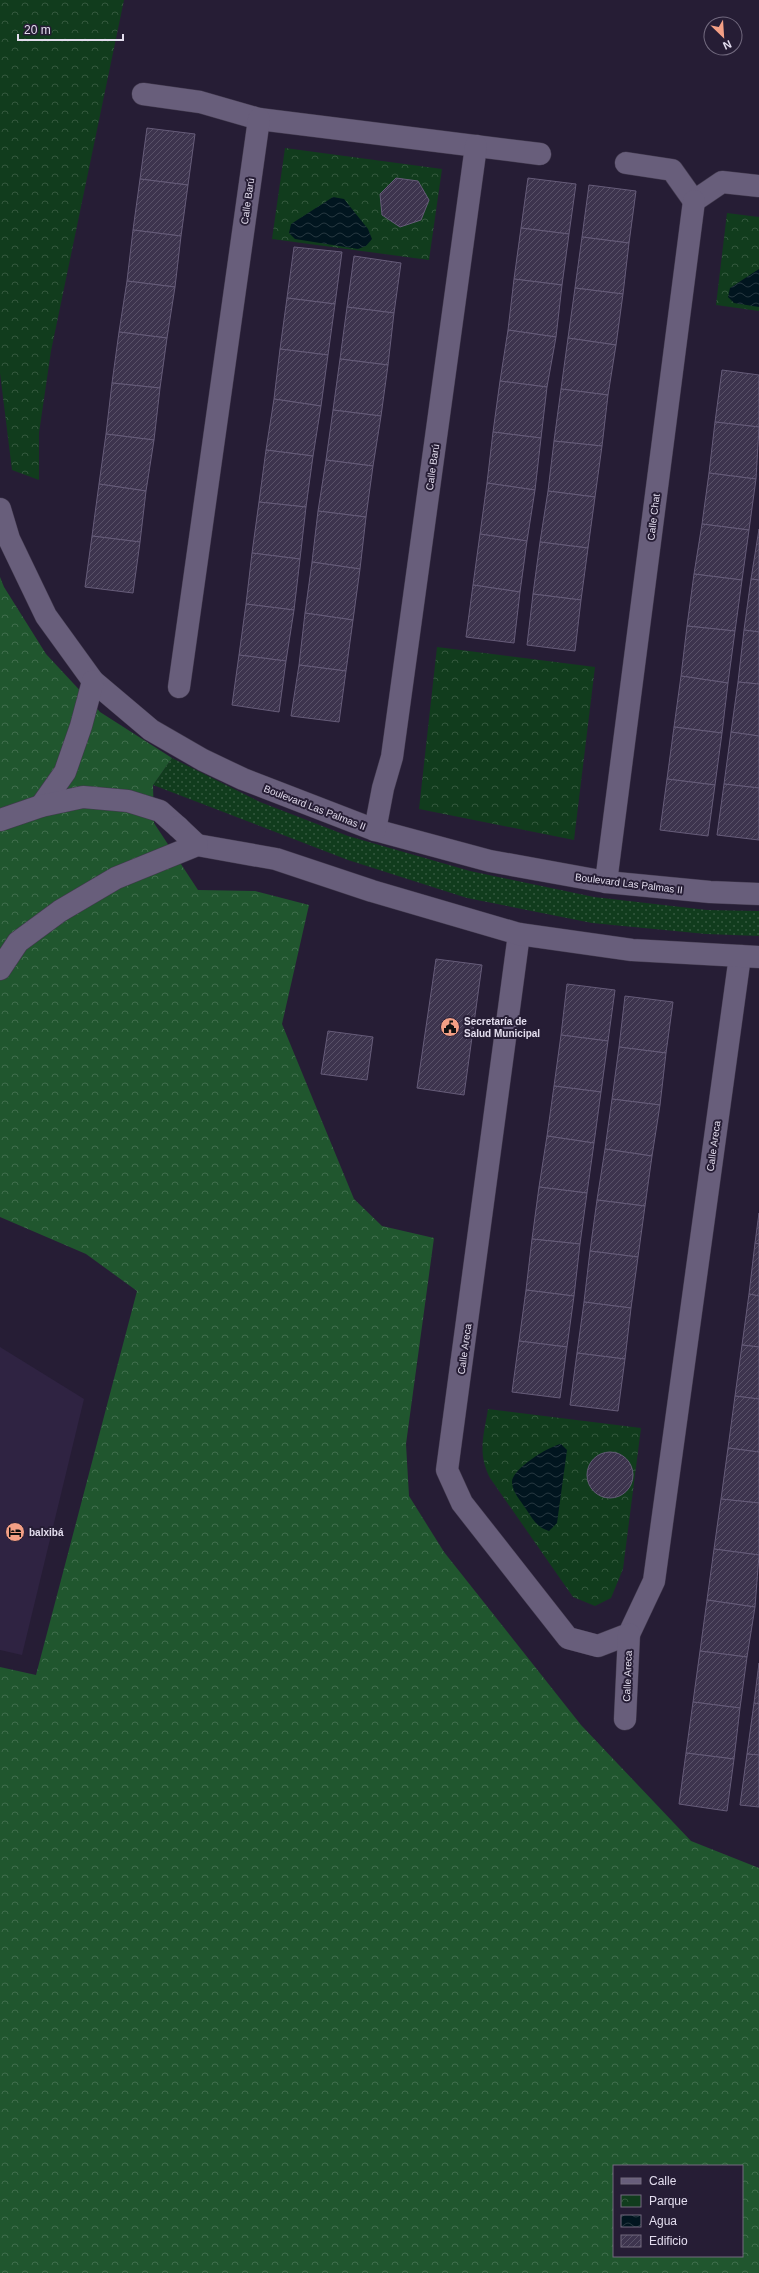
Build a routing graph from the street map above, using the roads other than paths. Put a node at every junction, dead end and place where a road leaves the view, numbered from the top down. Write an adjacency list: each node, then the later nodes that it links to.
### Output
1 (143, 94): 2 (street)
2 (259, 119): 3 (street); 10 (street, Calle Barú)
3 (476, 146): 4 (street); 13 (street, Calle Barú)
4 (540, 154)
5 (626, 163): 7 (street)
6 (759, 186): 7 (street)
7 (694, 202): 15 (street, Calle Chat)
8 (0, 509): 9 (street, Boulevard Las Palmas II)
9 (93, 681): 11 (street); 13 (street, Boulevard Las Palmas II)
10 (179, 687)
11 (41, 806): 12 (street); 14 (street)
12 (0, 820)
13 (374, 830): 15 (street, Boulevard Las Palmas II)
14 (198, 845): 17 (street); 19 (street)
15 (606, 882): 16 (street, Boulevard Las Palmas II)
16 (759, 894)
17 (519, 934): 18 (street); 20 (street, Calle Areca)
18 (749, 957): 20 (street, Calle Areca)
19 (0, 969)
20 (629, 1634): 21 (street, Calle Areca)
21 (625, 1719)

